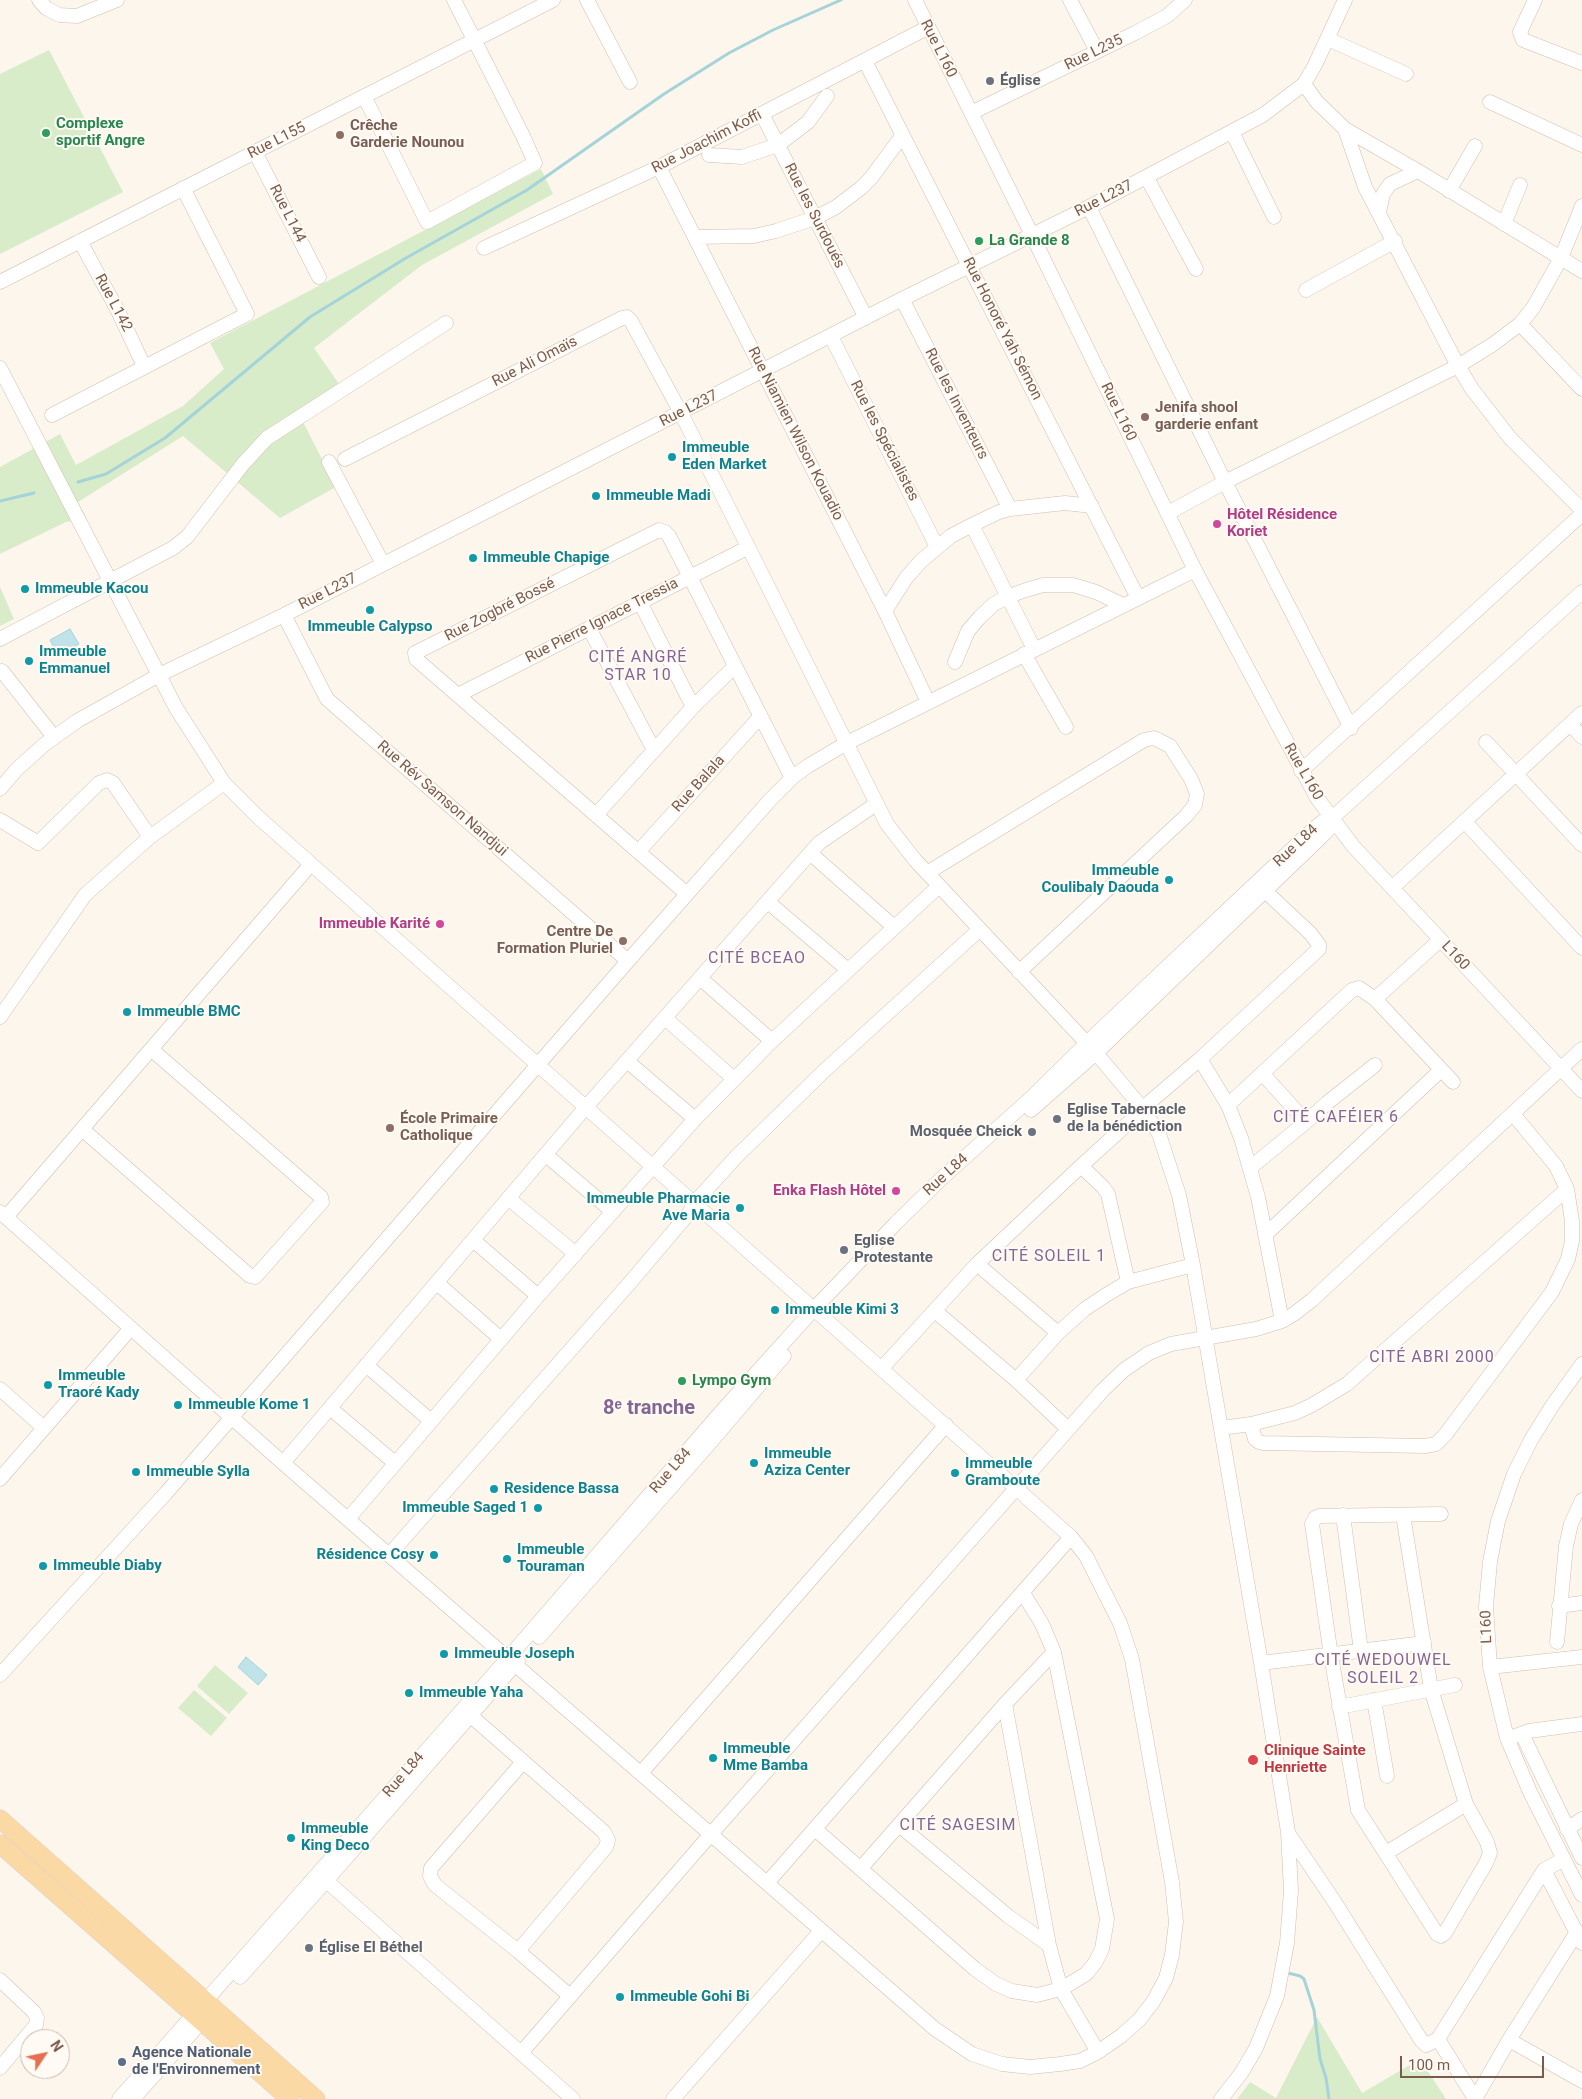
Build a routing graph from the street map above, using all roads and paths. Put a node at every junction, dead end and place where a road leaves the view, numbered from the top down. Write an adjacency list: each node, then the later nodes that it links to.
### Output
1 (39, 0): 2 (street)
2 (117, 0)
3 (454, 0): 13 (street)
4 (553, 0): 13 (street, Rue L155)
5 (586, 0): 18 (street)
6 (915, 0): 11 (street, Rue L160)
7 (1070, 0): 14 (street)
8 (1185, 0): 14 (street, Rue L235)
9 (1345, 0): 12 (street, Rue L237)
10 (1535, 0): 16 (street)
11 (927, 28): 15 (street, Rue Joachim Koffi); 23 (street, Rue L160)
12 (1328, 39): 17 (street); 19 (street, Rue L237)
13 (474, 40): 20 (street, Rue L155); 20 (street)
14 (1097, 52): 23 (street, Rue L235)
15 (865, 61): 24 (street, Rue Joachim Koffi); 27 (street, Rue Honoré Yah Sémon)
16 (1582, 63)
17 (1406, 74)
18 (630, 82)
19 (1304, 84): 25 (street); 26 (street, Rue L237)
20 (364, 96): 31 (street, Rue L155)
21 (826, 96): 29 (street)
22 (1490, 102): 28 (street)
23 (971, 113): 48 (street, Rue L160)
24 (762, 114): 29 (street, Rue les Surdoués); 34 (street, Rue Joachim Koffi)
25 (1345, 129): 33 (street); 39 (street)
26 (1232, 132): 36 (street, Rue L237); 45 (street)
27 (902, 136): 46 (street); 54 (street, Rue Honoré Yah Sémon)
28 (1582, 145)
29 (778, 146): 32 (street); 46 (street, Rue les Surdoués)
30 (1475, 146): 41 (street)
31 (255, 152): 40 (street, Rue L155); 57 (street, Rue L144)
32 (709, 155)
33 (1395, 157): 35 (street); 38 (street)
34 (659, 166): 49 (street, Rue Niamien Wilson Kouadio); 52 (street, Rue Joachim Koffi)
35 (1418, 171): 38 (street); 41 (street)
36 (1147, 178): 43 (street, Rue L237); 55 (street)
37 (1520, 185): 47 (street)
38 (1388, 186): 39 (street); 44 (street)
39 (1365, 187): 44 (street)
40 (183, 188): 50 (street, Rue L155); 65 (street)
41 (1449, 191): 47 (street)
42 (1582, 206): 53 (street)
43 (1089, 207): 48 (street, Rue L237); 74 (street)
44 (1379, 212): 51 (street)
45 (1274, 217)
46 (815, 218): 49 (street); 61 (street, Rue les Surdoués)
47 (1504, 224): 53 (street)
48 (1032, 235): 54 (street, Rue L237); 78 (street, Rue L160)
49 (695, 237): 68 (street, Rue Niamien Wilson Kouadio)
50 (80, 241): 58 (street, Rue L155); 65 (street, Rue L142)
51 (1395, 241): 59 (street); 66 (street)
52 (484, 248)
53 (1561, 258): 56 (street); 63 (street)
54 (969, 266): 60 (street, Rue L237); 75 (street, Rue Honoré Yah Sémon)
55 (1196, 269)
56 (1582, 271)
57 (319, 277)
58 (0, 282)
59 (1306, 290)
60 (902, 299): 61 (street, Rue L237); 76 (street, Rue les Inventeurs)
61 (866, 318): 64 (street, Rue L237)
62 (446, 323): 86 (street)
63 (1520, 324): 66 (street); 69 (street)
64 (831, 336): 68 (street, Rue L237); 81 (street, Rue les Spécialistes)
65 (144, 366): 71 (street)
66 (1458, 366): 74 (street); 77 (street)
67 (0, 368): 86 (street)
68 (763, 370): 70 (street, Rue L237); 92 (street, Rue Niamien Wilson Kouadio)
69 (1582, 389)
70 (681, 413): 72 (street, Rue Ali Omaïs); 82 (street, Rue Ali Omaïs); 83 (street, Rue L237)
71 (52, 415)
72 (345, 459)
73 (329, 462): 83 (street)
74 (1225, 482): 78 (street); 108 (street)
75 (1092, 506): 76 (street); 89 (street, Rue Honoré Yah Sémon)
76 (1010, 509): 80 (street)
77 (1582, 510)
78 (1168, 513): 84 (street, Rue L160)
79 (1582, 514): 108 (street)
80 (972, 525): 81 (street); 88 (street)
81 (937, 547): 92 (street)
82 (748, 548): 85 (street, Rue Pierre Ignace Tressia); 112 (street, Rue Ali Omaïs)
83 (384, 564): 93 (street, Rue L237)
84 (1195, 570): 89 (street); 114 (street, Rue L160)
85 (690, 577): 90 (street, Rue Pierre Ignace Tressia); 98 (street, Rue Zogbré Bossé); 101 (street, Rue Zogbré Bossé)
86 (110, 581): 95 (street); 100 (street)
87 (1582, 592): 121 (street)
88 (1009, 596): 91 (street); 96 (street); 97 (street)
89 (1138, 598): 91 (street)
90 (640, 602): 94 (street, Rue Pierre Ignace Tressia); 103 (street)
91 (1123, 605): 96 (street)
92 (885, 611): 102 (street, Rue Niamien Wilson Kouadio)
93 (284, 615): 100 (street, Rue L237); 139 (street, Rue Rév Samson Nandjui)
94 (589, 628): 101 (street, Rue Pierre Ignace Tressia); 113 (street)
95 (0, 639)
96 (1029, 651): 102 (street); 107 (street)
97 (956, 662)
98 (735, 666): 103 (street); 105 (street, Rue Zogbré Bossé)
99 (2, 671): 109 (street)
100 (159, 675): 109 (street, Rue L237); 117 (street)
101 (458, 695): 120 (street, Rue Zogbré Bossé)
102 (928, 702): 112 (street)
103 (693, 707): 113 (street)
104 (1582, 712): 106 (street)
105 (760, 717): 116 (street, Rue Zogbré Bossé); 126 (street, Rue Balala)
106 (1570, 724): 110 (street); 115 (street)
107 (1066, 727)
108 (1350, 728): 114 (street)
109 (54, 737): 118 (street, Rue L237)
110 (1582, 737)
111 (1486, 742): 115 (street)
112 (845, 744): 116 (street); 119 (street, Rue Ali Omaïs)
113 (654, 750): 120 (street)
114 (1301, 771): 121 (street, Rue L160)
115 (1516, 774): 123 (street); 125 (street)
116 (792, 778): 133 (street)
117 (224, 783): 124 (street); 128 (street)
118 (0, 789)
119 (876, 804): 127 (street); 129 (street, Rue Ali Omaïs)
120 (596, 815): 126 (street, Rue Zogbré Bossé)
121 (1331, 819): 131 (street, L160); 132 (street, Rue L84); 147 (street, Rue L84)
122 (0, 820): 124 (street)
123 (1465, 822): 131 (street); 138 (street)
124 (150, 837): 144 (street)
125 (1582, 845)
126 (638, 852): 133 (street, Rue Zogbré Bossé)
127 (810, 853): 134 (street); 135 (street)
128 (311, 864): 149 (street); 152 (street)
129 (927, 873): 130 (street, Rue Ali Omaïs); 141 (street)
130 (939, 886): 135 (street); 136 (street, Rue Ali Omaïs)
131 (1392, 888): 137 (street, L160)
132 (1264, 890): 147 (street, Rue L84); 150 (street)
133 (687, 894): 139 (street)
134 (768, 902): 140 (street); 142 (street)
135 (894, 927): 140 (street)
136 (979, 930): 141 (street, Rue Ali Omaïs); 173 (street)
137 (1440, 940): 143 (street); 154 (street, L160)
138 (1582, 948)
139 (628, 961): 152 (street)
140 (848, 970): 146 (street)
141 (1019, 972): 147 (street, Rue Ali Omaïs)
142 (700, 978): 145 (street); 146 (street)
143 (1374, 999): 155 (street); 156 (street)
144 (0, 1017)
145 (665, 1018): 151 (street); 157 (street)
146 (772, 1041): 157 (street)
147 (1091, 1048): 162 (street, Rue Ali Omaïs); 185 (street, Rue L84)
148 (1582, 1049): 154 (street)
149 (151, 1050): 166 (street); 166 (street)
150 (1200, 1059): 160 (street); 162 (street)
151 (626, 1061): 161 (street); 164 (street)
152 (538, 1065): 161 (street); 197 (street)
153 (1375, 1065): 165 (street)
154 (1561, 1069): 159 (street, L160); 163 (street)
155 (1442, 1070): 158 (street); 176 (street)
156 (1262, 1073): 160 (street); 165 (street)
157 (734, 1079): 164 (street)
158 (1453, 1082)
159 (1582, 1091)
160 (1228, 1105): 170 (street)
161 (586, 1107): 167 (street); 168 (street)
162 (1143, 1109): 169 (street); 180 (street, Rue Ali Omaïs)
163 (1513, 1114): 171 (street); 186 (street)
164 (695, 1119): 168 (street)
165 (1306, 1122): 170 (street)
166 (82, 1129): 175 (street)
167 (546, 1155): 172 (street); 174 (street)
168 (654, 1166): 173 (street); 174 (street)
169 (1081, 1166): 179 (street); 181 (street)
170 (1250, 1168): 176 (street)
171 (1566, 1189): 199 (street); 199 (street)
172 (508, 1198): 177 (street); 178 (street)
173 (695, 1202): 185 (street); 214 (street)
174 (613, 1212): 178 (street)
175 (3, 1214): 187 (street)
176 (1265, 1235): 186 (street)
177 (473, 1240): 182 (street); 183 (street)
178 (576, 1254): 183 (street)
179 (977, 1264): 184 (street); 188 (street)
180 (1193, 1265): 181 (street); 190 (street, Rue Ali Omaïs)
181 (1128, 1282): 188 (street)
182 (437, 1283): 189 (street); 192 (street)
183 (538, 1296): 189 (street)
184 (935, 1311): 193 (street); 194 (street)
185 (817, 1312): 193 (street); 224 (street, Rue L84)
186 (1282, 1321): 190 (street)
187 (131, 1328): 197 (street); 201 (street)
188 (1058, 1333): 194 (street)
189 (502, 1339): 198 (street)
190 (1205, 1339): 202 (street, Rue Ali Omaïs); 203 (street)
191 (1582, 1364): 226 (street, L160)
192 (366, 1365): 196 (street); 198 (street)
193 (882, 1368): 200 (street)
194 (1016, 1380): 203 (street)
195 (0, 1389): 201 (street)
196 (330, 1408): 204 (street); 205 (street)
197 (231, 1418): 204 (street); 227 (street)
198 (431, 1421): 205 (street)
199 (1251, 1424): 202 (street)
200 (946, 1425): 207 (street); 238 (street)
201 (44, 1428): 206 (street)
202 (1221, 1428): 225 (street, Rue Ali Omaïs)
203 (1068, 1429): 207 (street)
204 (282, 1463): 212 (street)
205 (395, 1463): 212 (street)
206 (0, 1479)
207 (1018, 1489): 213 (street); 247 (street)
208 (1582, 1500): 217 (street)
209 (1403, 1514): 210 (street); 211 (street); 219 (street)
210 (1441, 1514)
211 (1343, 1515): 220 (street); 222 (street)
212 (348, 1519): 214 (street)
213 (1071, 1537): 215 (street); 267 (street)
214 (389, 1554): 224 (street)
215 (1023, 1593): 221 (street); 244 (street)
216 (1582, 1602): 217 (street)
217 (1559, 1606): 218 (street)
218 (1557, 1642)
219 (1424, 1643): 220 (street); 229 (street)
220 (1361, 1651): 222 (street)
221 (1054, 1652): 231 (street); 262 (street)
222 (1330, 1656): 225 (street); 232 (street)
223 (1582, 1657): 226 (street)
224 (512, 1660): 233 (street, Rue L84); 238 (street)
225 (1261, 1663): 246 (street, Rue Ali Omaïs)
226 (1490, 1667): 236 (street, L160)
227 (0, 1676)
228 (1455, 1685): 229 (street)
229 (1431, 1690): 230 (street); 240 (street)
230 (1374, 1700): 232 (street); 239 (street)
231 (1005, 1704): 243 (street); 259 (street)
232 (1340, 1707): 249 (street)
233 (467, 1712): 237 (street); 254 (street, Rue L84)
234 (1582, 1724): 235 (street)
235 (1522, 1734): 236 (street); 245 (street)
236 (1507, 1738): 251 (street, L160)
237 (523, 1762): 260 (street); 260 (street)
238 (641, 1773): 247 (street)
239 (1387, 1776)
240 (1466, 1804): 249 (street); 249 (street)
241 (0, 1819): 264 (main road)
242 (1582, 1819): 245 (street)
243 (899, 1825): 252 (street); 259 (street)
244 (815, 1828): 252 (street); 255 (street)
245 (1567, 1829): 250 (street)
246 (1288, 1832): 265 (street); 277 (street, Rue Ali Omaïs)
247 (711, 1834): 255 (street); 263 (street)
248 (0, 1844): 264 (main road)
249 (1386, 1853)
250 (1582, 1858)
251 (1564, 1859): 253 (street); 256 (street, L160)
252 (861, 1868): 262 (street)
253 (1544, 1870): 258 (street); 265 (street)
254 (322, 1878): 264 (street, Rue L84); 268 (street)
255 (767, 1883): 257 (street)
256 (1582, 1895)
257 (821, 1931): 267 (street); 276 (street)
258 (1579, 1937): 266 (street)
259 (1049, 1945): 262 (street)
260 (518, 1951): 263 (street)
261 (0, 1980): 269 (street)
262 (1061, 1989): 267 (street)
263 (570, 1996): 268 (street)
264 (203, 2011): 271 (street, Rue L84); 272 (street, Rue L84); 273 (main road); 274 (main road)
265 (1438, 2039): 278 (street)
266 (1509, 2040): 270 (street); 278 (street)
267 (1098, 2052)
268 (521, 2053): 275 (street)
269 (0, 2068)
270 (1582, 2082)
271 (119, 2099)
272 (133, 2099)
273 (290, 2099)
274 (316, 2099)
275 (574, 2099)
276 (673, 2099)
277 (1221, 2099)
278 (1475, 2099)

